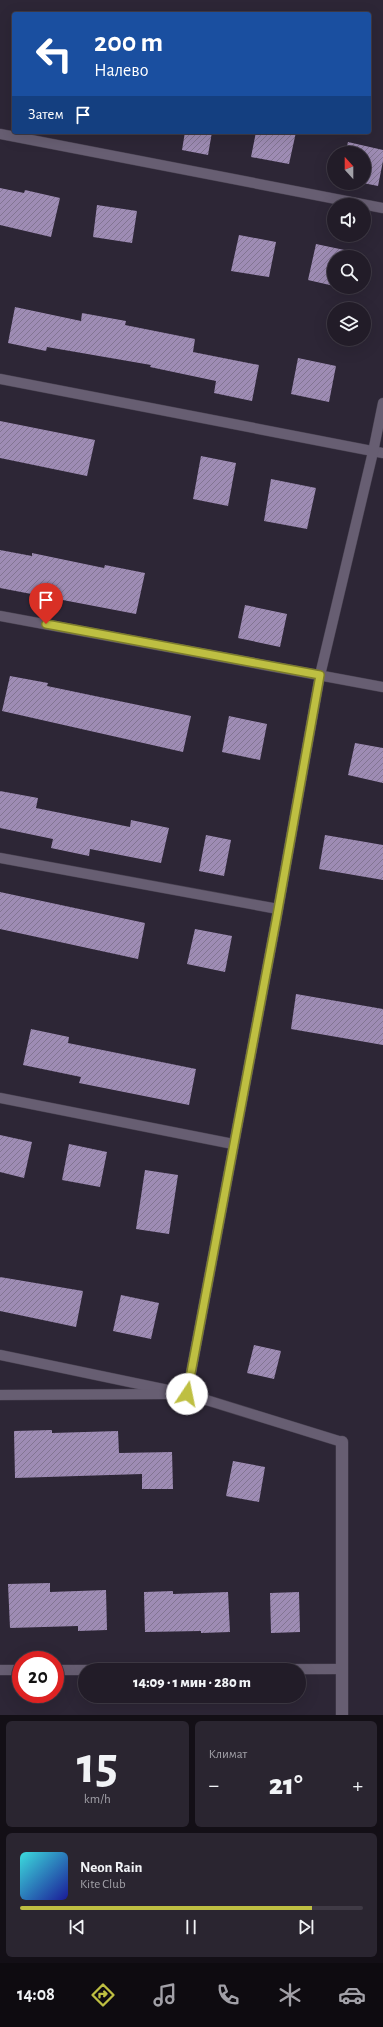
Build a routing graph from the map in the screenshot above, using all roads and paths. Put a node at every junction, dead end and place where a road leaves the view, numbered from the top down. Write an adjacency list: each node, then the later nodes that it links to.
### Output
1 (0, 134): 2 (lane)
2 (383, 208)
3 (0, 379): 5 (lane)
4 (383, 403): 5 (lane)
5 (378, 453): 7 (lane)
6 (0, 616): 7 (lane)
7 (320, 675): 8 (lane); 10 (lane)
8 (383, 687)
9 (0, 858): 10 (lane)
10 (278, 909): 12 (lane)
11 (0, 1098): 12 (lane)
12 (233, 1144): 14 (lane)
13 (0, 1355): 14 (lane)
14 (187, 1394): 15 (lane); 16 (lane)
15 (0, 1395)
16 (342, 1442): 18 (street)
17 (306, 1669): 18 (lane)
18 (342, 1669): 23 (street)
19 (0, 1670): 20 (lane)
20 (12, 1670)
21 (64, 1670): 22 (lane)
22 (78, 1670)
23 (342, 1715)

